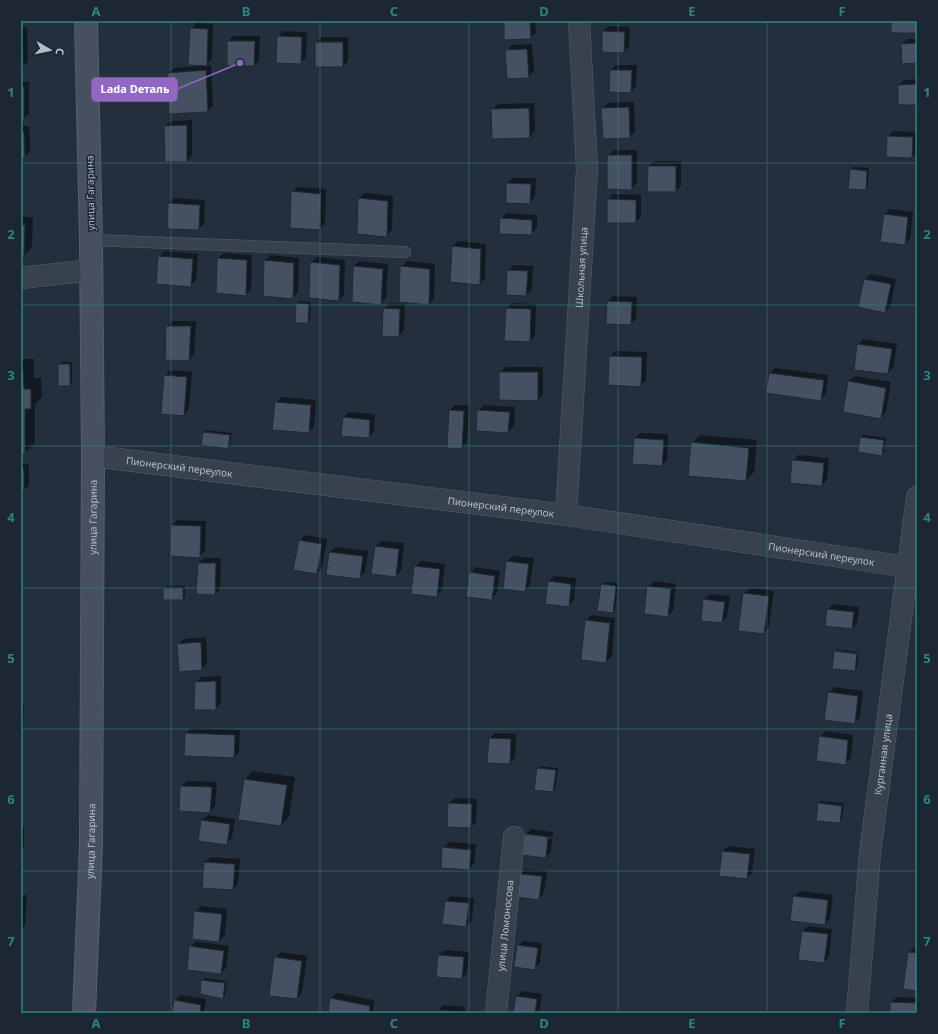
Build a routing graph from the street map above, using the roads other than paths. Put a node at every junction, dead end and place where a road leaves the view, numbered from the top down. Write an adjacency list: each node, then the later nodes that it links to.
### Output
1 (86, 21): 3 (main road, улица Гагарина)
2 (579, 21): 9 (street, Школьная улица)
3 (92, 240): 4 (lane); 5 (main road, улица Гагарина)
4 (405, 252)
5 (91, 270): 6 (street); 7 (main road, улица Гагарина)
6 (21, 278)
7 (93, 456): 9 (street, Пионерский переулок); 12 (main road, улица Гагарина)
8 (917, 497): 10 (street, Курганная улица)
9 (566, 515): 10 (street, Пионерский переулок)
10 (907, 567): 14 (street, Курганная улица)
11 (514, 837): 13 (street, улица Ломоносова)
12 (84, 1013)
13 (496, 1013)
14 (857, 1013)

